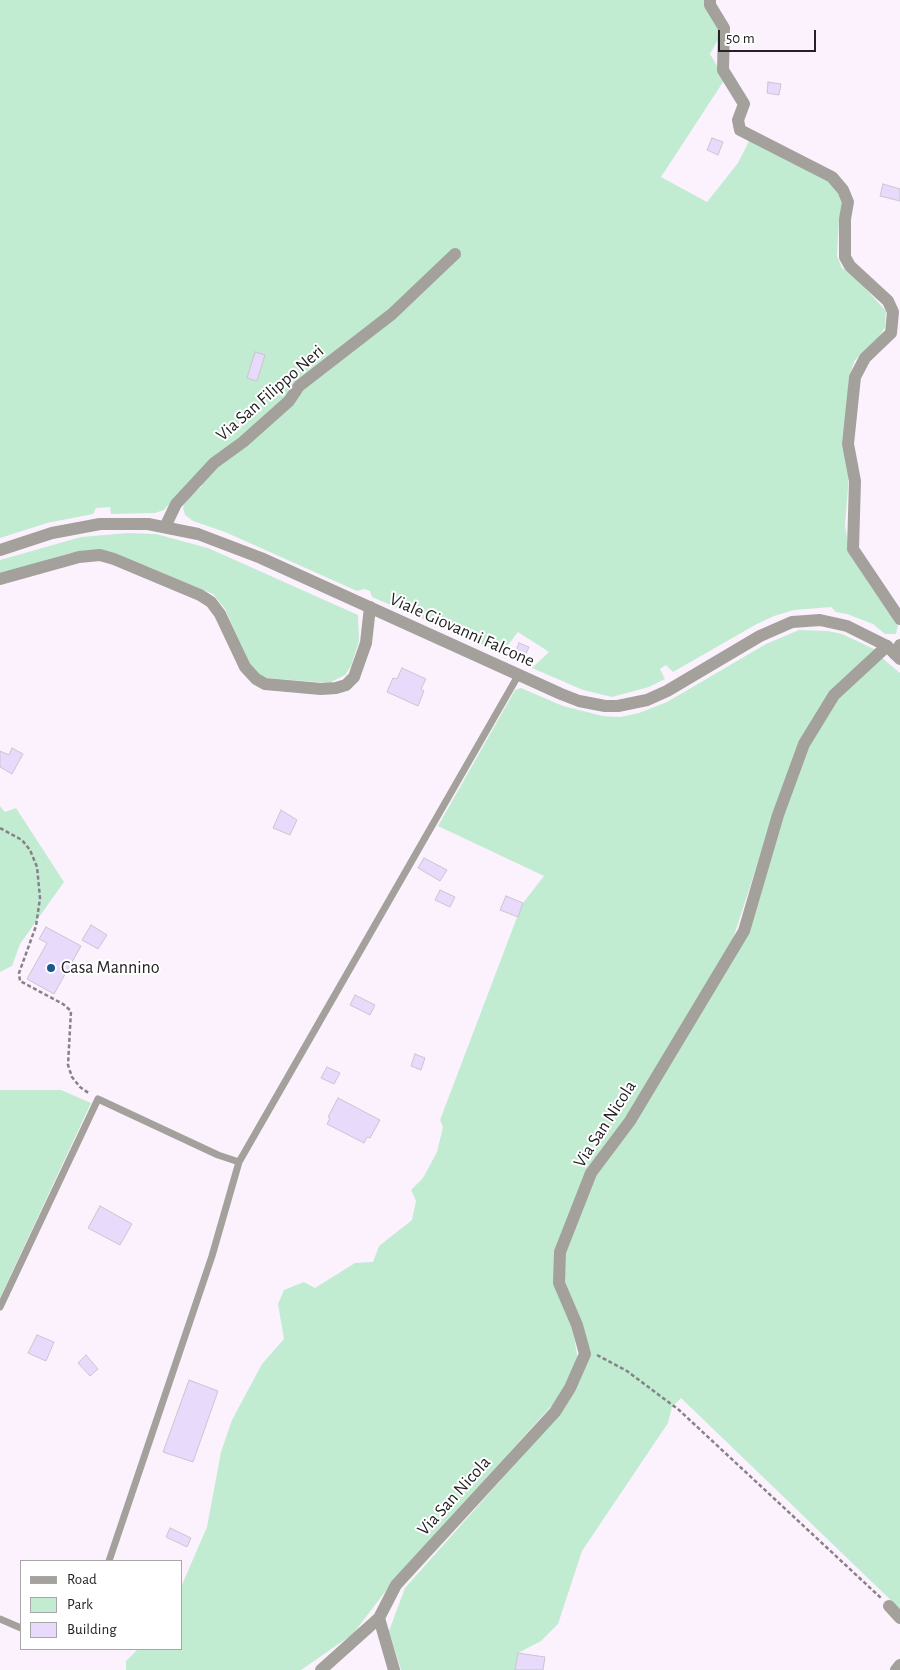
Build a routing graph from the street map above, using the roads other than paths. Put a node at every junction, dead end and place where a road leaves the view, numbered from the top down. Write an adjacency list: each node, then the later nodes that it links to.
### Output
1 (710, 0): 7 (street)
2 (455, 254): 3 (street, Via San Filippo Neri)
3 (164, 527): 4 (street, Viale Giovanni Falcone); 6 (street, Viale Giovanni Falcone)
4 (0, 550)
5 (0, 579): 6 (street)
6 (370, 607): 9 (street, Viale Giovanni Falcone)
7 (900, 619)
8 (896, 651): 9 (street, Viale Giovanni Falcone); 14 (street, Via San Nicola)
9 (519, 674): 10 (lane)
10 (239, 1162): 11 (lane); 12 (lane)
11 (0, 1307)
12 (109, 1560)
13 (889, 1606): 15 (street)
14 (379, 1618): 19 (street, Via San Nicola); 20 (street)
15 (900, 1618)
16 (0, 1619): 17 (lane)
17 (20, 1628)
18 (900, 1665): 21 (street)
19 (321, 1670)
20 (394, 1670)
21 (896, 1670)

